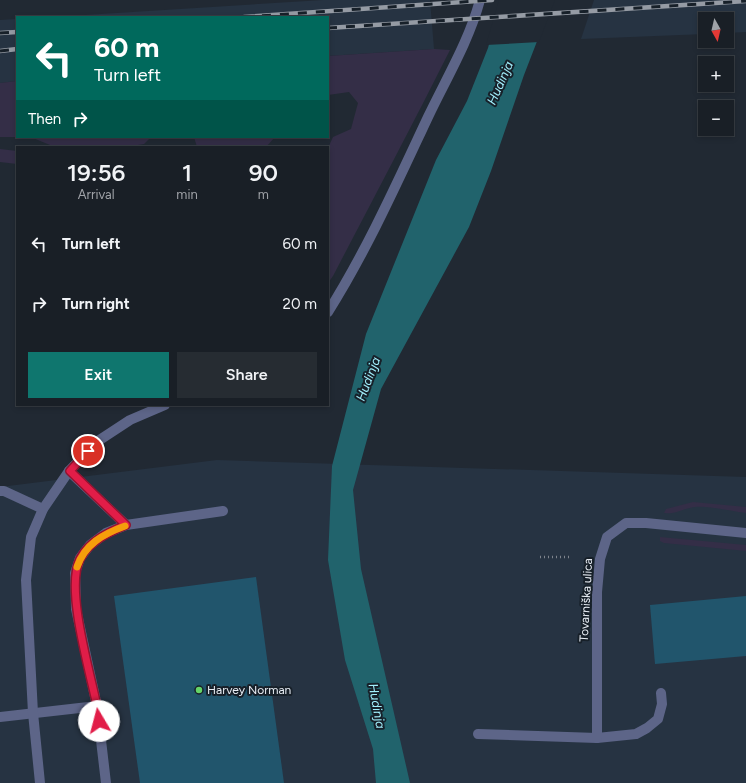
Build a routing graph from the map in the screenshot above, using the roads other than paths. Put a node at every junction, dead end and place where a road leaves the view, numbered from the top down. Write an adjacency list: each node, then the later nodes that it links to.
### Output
1 (480, 0): 2 (street)
2 (329, 310)
3 (163, 406): 4 (street)
4 (70, 471): 6 (street); 8 (street)
5 (0, 491): 6 (street)
6 (43, 509): 12 (street)
7 (223, 511): 8 (street)
8 (126, 525): 11 (street)
9 (746, 533): 15 (street, Tovarniška ulica)
10 (661, 693): 15 (street)
11 (97, 706): 12 (street); 17 (street)
12 (33, 713): 13 (street); 16 (street)
13 (0, 717)
14 (478, 734): 15 (street)
15 (597, 738)
16 (40, 783)
17 (106, 783)

